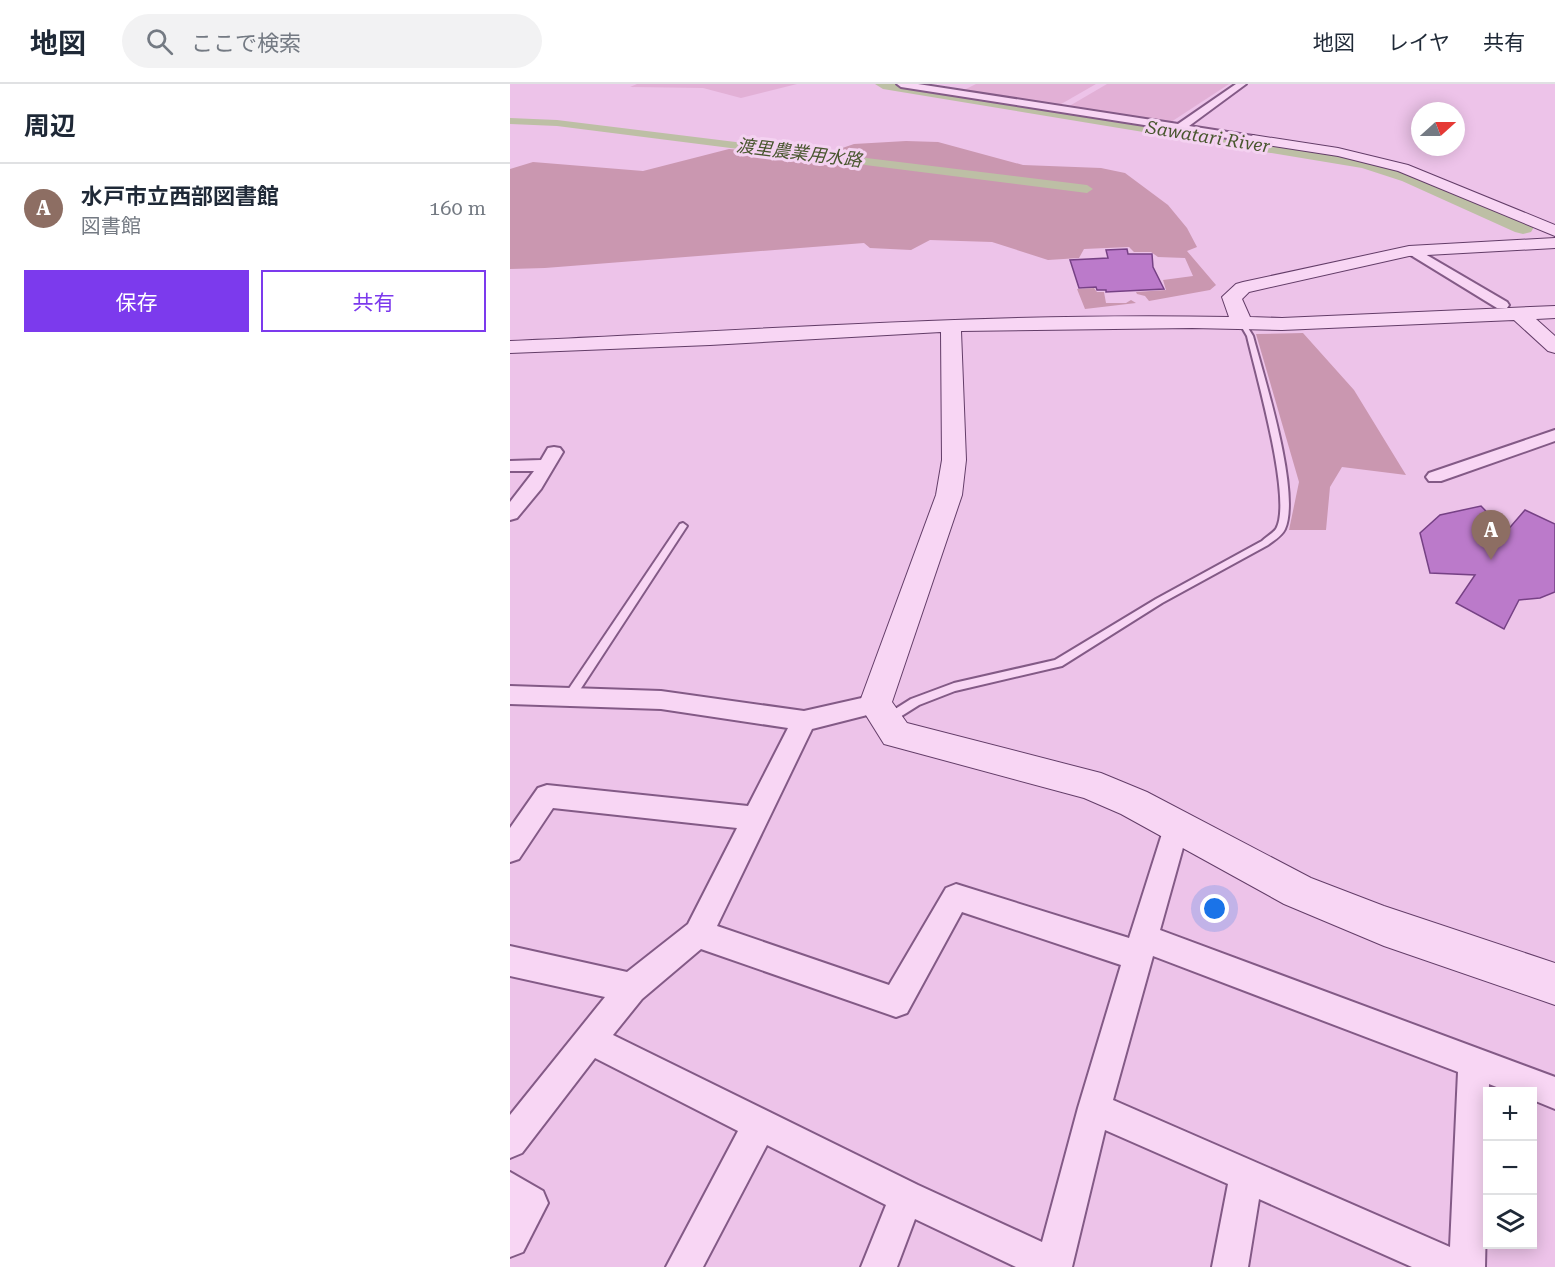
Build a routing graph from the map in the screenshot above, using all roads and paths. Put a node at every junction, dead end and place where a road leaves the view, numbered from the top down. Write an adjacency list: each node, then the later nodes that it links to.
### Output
1 (901, 84): 3 (street)
2 (1242, 84): 3 (street)
3 (1181, 127): 4 (street)
4 (1253, 139): 5 (street)
5 (1555, 231)
6 (1555, 243): 7 (street)
7 (1413, 251): 9 (street); 11 (street)
8 (1555, 304): 9 (street)
9 (1510, 309): 10 (street); 11 (street); 14 (street)
10 (1555, 312)
11 (1241, 320): 12 (street); 22 (lane)
12 (951, 325): 13 (street); 22 (street)
13 (510, 347)
14 (1555, 347)
15 (1555, 435): 17 (street)
16 (510, 466): 18 (street)
17 (1435, 477)
18 (510, 514)
19 (683, 526): 21 (lane)
20 (510, 695): 21 (street)
21 (570, 696): 23 (street)
22 (880, 712): 23 (street); 25 (street)
23 (804, 721): 24 (street)
24 (757, 819): 26 (street); 27 (street)
25 (1176, 826): 28 (street); 30 (street)
26 (510, 850)
27 (698, 934): 28 (street); 31 (street)
28 (1142, 947): 33 (street); 35 (street)
29 (510, 961): 31 (street)
30 (1555, 984)
31 (631, 988): 32 (street)
32 (591, 1040): 36 (street); 37 (street)
33 (1474, 1062): 34 (street); 47 (street)
34 (1555, 1093)
35 (1094, 1108): 38 (street); 42 (street)
36 (760, 1124): 40 (street); 43 (street)
37 (510, 1141)
38 (1246, 1177): 45 (street); 46 (street)
39 (510, 1189): 41 (street)
40 (906, 1197): 42 (street); 44 (street)
41 (510, 1239)
42 (1054, 1266)
43 (684, 1267)
44 (879, 1267)
45 (1230, 1267)
46 (1453, 1267)
47 (1467, 1267)

